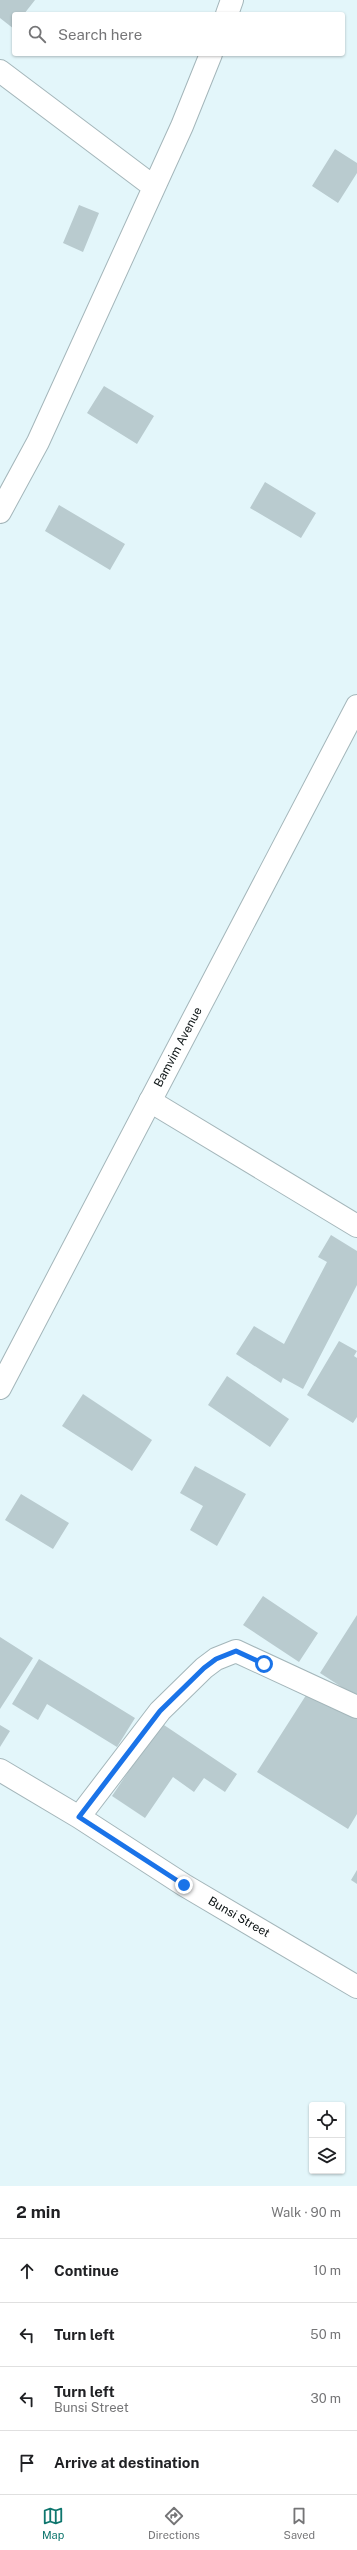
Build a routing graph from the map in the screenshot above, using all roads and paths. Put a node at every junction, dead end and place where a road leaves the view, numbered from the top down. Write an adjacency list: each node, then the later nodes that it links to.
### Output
1 (232, 0): 2 (street)
2 (228, 12)
3 (210, 56): 5 (street)
4 (0, 71): 5 (street)
5 (154, 187): 6 (street)
6 (0, 512)
7 (357, 706): 8 (street, Bamvim Avenue)
8 (150, 1101): 9 (street); 10 (street, Bamvim Avenue)
9 (357, 1226)
10 (0, 1388)
11 (357, 1708): 13 (street)
12 (0, 1770): 13 (street, Bunsi Street)
13 (79, 1817): 14 (street, Bunsi Street)
14 (357, 1986)

